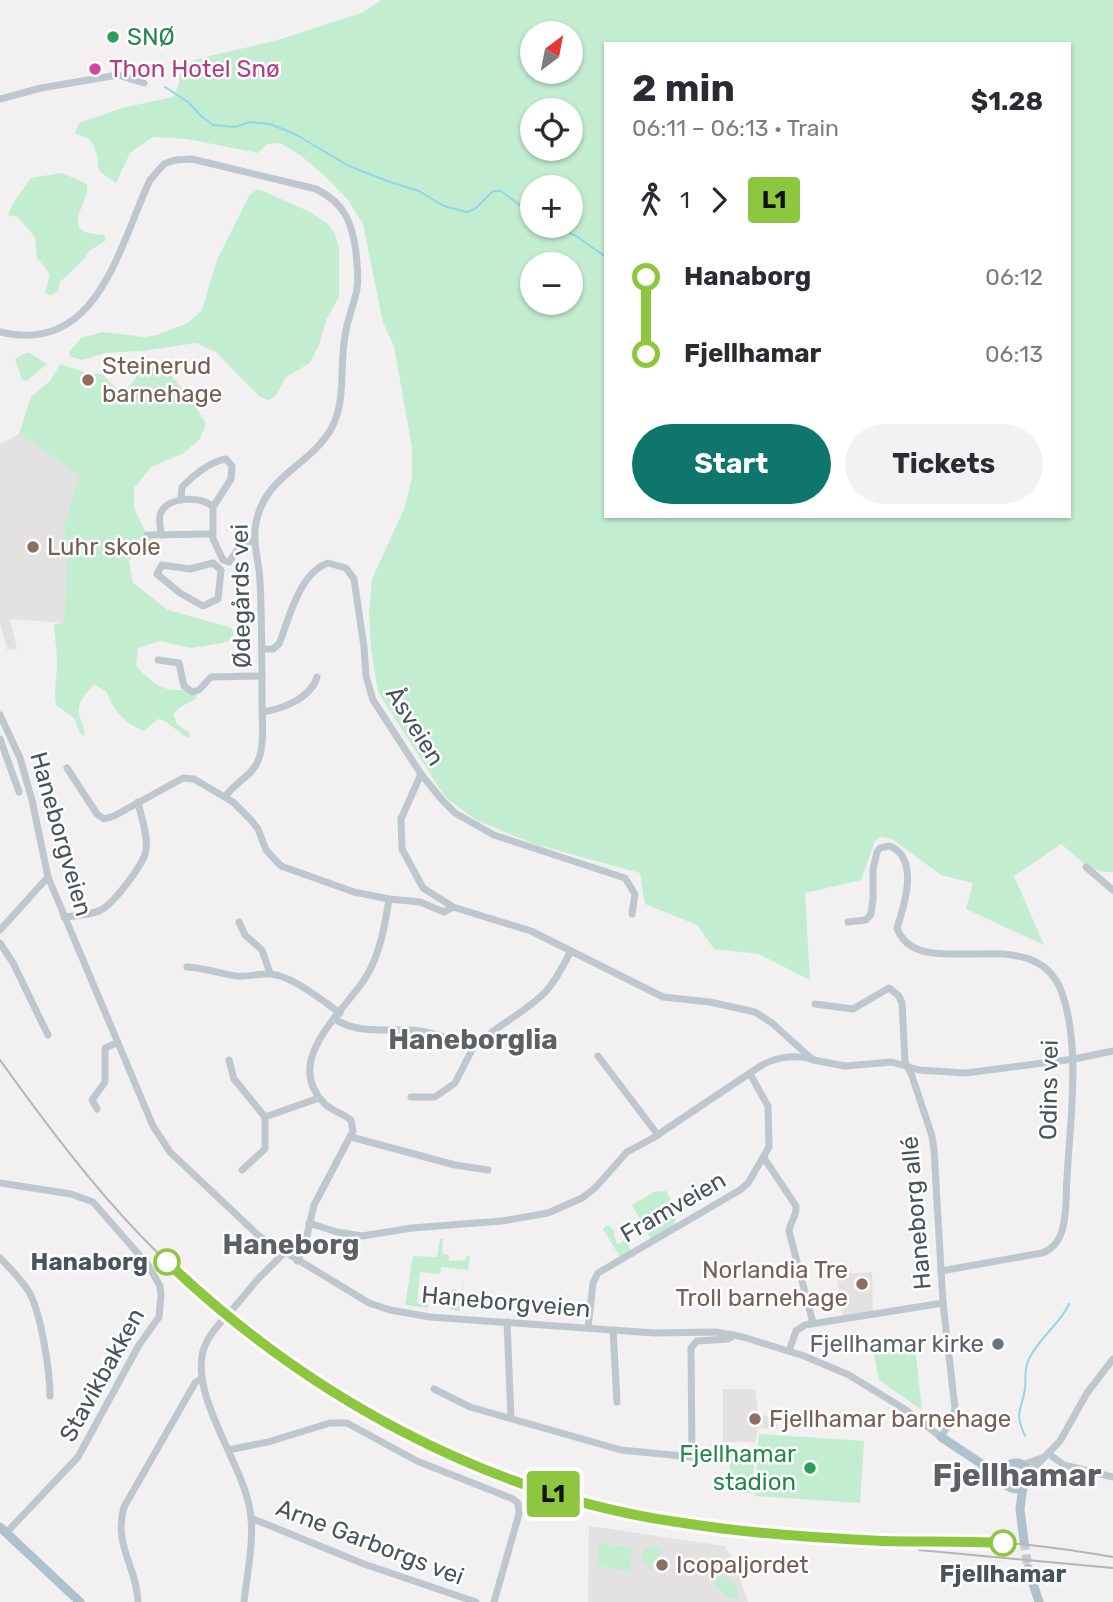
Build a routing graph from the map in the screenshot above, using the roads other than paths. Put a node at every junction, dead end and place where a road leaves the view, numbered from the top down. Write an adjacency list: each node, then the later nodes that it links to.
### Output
1 (144, 83): 2 (street)
2 (0, 99)
3 (0, 332): 9 (street, Ødegårds vei)
4 (181, 500): 5 (street); 5 (street); 8 (street)
5 (213, 507): 6 (street)
6 (212, 534): 8 (street); 10 (street)
7 (147, 535): 8 (street)
8 (162, 535)
9 (254, 541): 10 (street); 11 (street, Ødegårds vei)
10 (220, 563): 10 (street)
11 (262, 649): 13 (street, Ødegårds vei); 19 (street, Åsveien)
12 (158, 660): 13 (street)
13 (262, 676): 15 (street, Ødegårds vei)
14 (317, 677): 15 (street)
15 (262, 712): 21 (street, Ødegårds vei)
16 (0, 715): 24 (street, Haneborgveien)
17 (0, 739): 20 (street)
18 (67, 768): 22 (street)
19 (421, 774): 27 (street); 28 (street, Åsveien)
20 (19, 792)
21 (226, 796): 22 (street); 26 (street)
22 (138, 802): 29 (street)
23 (1086, 867): 25 (street)
24 (48, 877): 29 (street, Haneborgveien); 32 (street)
25 (1113, 890)
26 (389, 899): 27 (street); 38 (street)
27 (453, 907): 34 (street)
28 (632, 914)
29 (64, 917): 40 (street, Haneborgveien)
30 (239, 922): 36 (street)
31 (848, 922): 45 (street, Odins vei)
32 (0, 930)
33 (0, 943): 39 (street)
34 (571, 951): 41 (street); 44 (street)
35 (187, 967): 36 (street)
36 (270, 973): 38 (street)
37 (815, 1004): 47 (street, Haneborg allé)
38 (337, 1016): 41 (street); 50 (street)
39 (48, 1035)
40 (117, 1042): 51 (street); 60 (street, Haneborgveien)
41 (473, 1048): 49 (street)
42 (1113, 1051): 45 (street)
43 (598, 1056): 53 (street)
44 (812, 1058): 47 (street); 48 (street)
45 (1074, 1059): 47 (street); 63 (street, Odins vei)
46 (229, 1060): 52 (street)
47 (907, 1066): 63 (street, Haneborg allé)
48 (750, 1074): 53 (street); 55 (street, Framveien)
49 (411, 1097)
50 (319, 1098): 52 (street); 54 (street)
51 (97, 1109)
52 (265, 1117): 56 (street)
53 (658, 1135): 59 (street)
54 (351, 1137): 57 (street); 59 (street)
55 (764, 1158): 66 (street); 67 (street, Framveien)
56 (242, 1170)
57 (488, 1170)
58 (0, 1183): 90 (street, Stavikbakken)
59 (309, 1223): 62 (street)
60 (284, 1253): 62 (street, Haneborgveien); 72 (street, bridge)
61 (0, 1258): 74 (street)
62 (297, 1261): 65 (street, Haneborgveien)
63 (941, 1271): 64 (street, Haneborg allé)
64 (943, 1303): 66 (street); 77 (street, Haneborg allé)
65 (507, 1322): 67 (street, Haneborgveien); 76 (street)
66 (813, 1323): 70 (street)
67 (588, 1328): 68 (street, Haneborgveien)
68 (613, 1330): 69 (street, Haneborgveien); 75 (street)
69 (734, 1335): 70 (street, Haneborgveien); 76 (street)
70 (789, 1350): 77 (street, Haneborgveien)
71 (1113, 1360): 79 (street)
72 (202, 1378): 78 (street); 94 (street)
73 (434, 1389): 76 (street)
74 (50, 1396)
75 (617, 1402)
76 (510, 1418)
77 (941, 1437): 80 (main road, Haneborgveien)
78 (228, 1450): 89 (street); 97 (street)
79 (1048, 1455): 81 (street); 83 (street); 84 (street)
80 (982, 1462): 82 (main road, Haneborgveien); 85 (main road, Haneborgveien)
81 (1022, 1465): 82 (main road); 83 (main road)
82 (1008, 1466): 85 (main road)
83 (1028, 1474): 86 (main road)
84 (1113, 1477)
85 (1003, 1478): 87 (main road)
86 (1023, 1486): 87 (main road); 88 (main road)
87 (1012, 1488): 88 (main road)
88 (1020, 1509): 91 (main road)
89 (251, 1518): 95 (street); 96 (street, Arne Garborgs vei)
90 (3, 1529): 93 (main road)
91 (1024, 1541)
92 (1028, 1568): 98 (main road)
93 (80, 1602)
94 (138, 1602)
95 (244, 1602)
96 (476, 1602)
97 (494, 1602)
98 (1039, 1602)

